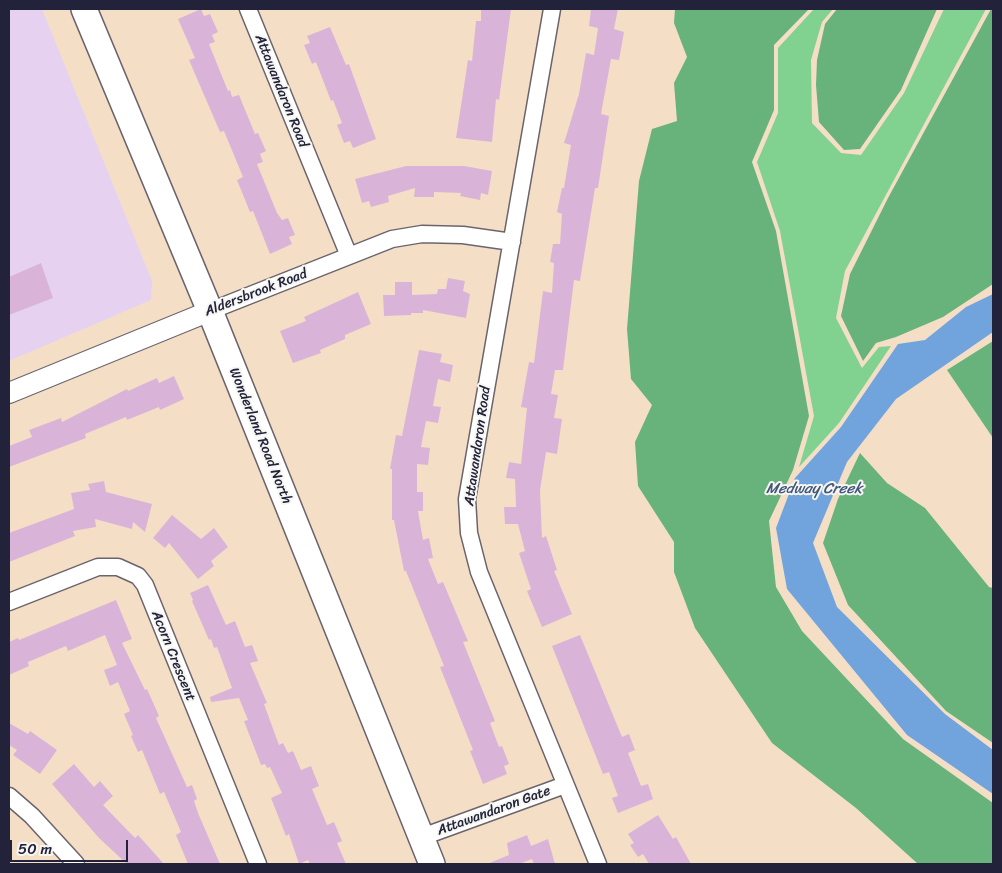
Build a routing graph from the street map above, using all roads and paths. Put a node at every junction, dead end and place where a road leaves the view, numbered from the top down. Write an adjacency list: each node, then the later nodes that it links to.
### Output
1 (84, 9): 6 (main road, Wonderland Road North)
2 (248, 9): 5 (street, Attawandaron Road)
3 (552, 9): 4 (street, Attawandaron Road)
4 (512, 242): 5 (street, Aldersbrook Road); 9 (street, Attawandaron Road)
5 (349, 256): 6 (street, Aldersbrook Road)
6 (210, 311): 7 (street, Aldersbrook Road); 11 (main road, Wonderland Road North)
7 (9, 393)
8 (9, 602): 13 (street, Acorn Crescent)
9 (565, 785): 11 (street, Attawandaron Gate); 15 (street, Attawandaron Road)
10 (9, 796): 12 (street)
11 (422, 838): 14 (main road, Wonderland Road North)
12 (76, 864)
13 (258, 864)
14 (432, 864)
15 (598, 864)

